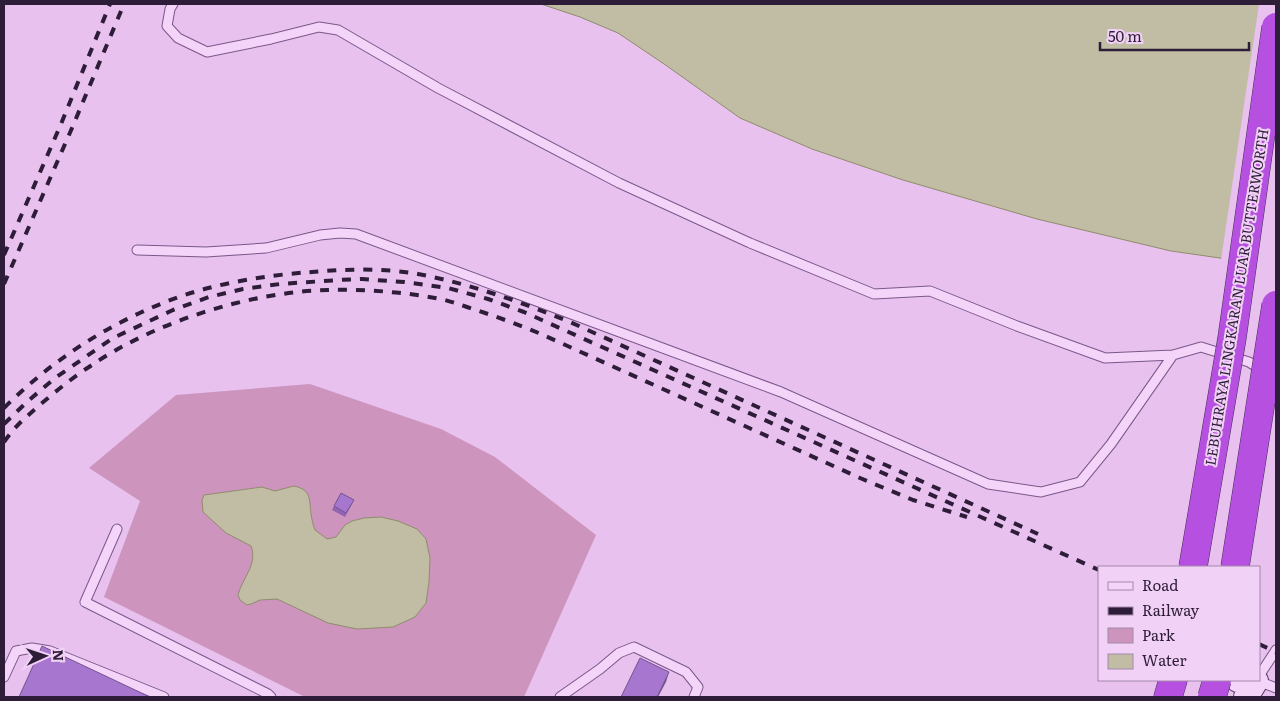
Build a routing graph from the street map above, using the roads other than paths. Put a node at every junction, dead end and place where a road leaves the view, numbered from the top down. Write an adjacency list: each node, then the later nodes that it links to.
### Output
1 (172, 4): 5 (lane)
2 (1276, 27): 8 (highway, LEBUHRAYA LINGKARAN LUAR BUTTERWORTH, bridge)
3 (137, 250): 5 (lane)
4 (1276, 305): 9 (highway, bridge)
5 (1173, 355): 6 (lane)
6 (1276, 378)
7 (117, 530): 17 (lane)
8 (1193, 566)
9 (1235, 566)
10 (1276, 650): 11 (lane)
11 (1260, 676)
12 (4, 677): 16 (lane)
13 (1173, 681): 20 (highway)
14 (1216, 681): 21 (highway, bridge)
15 (1229, 681): 21 (street)
16 (164, 697)
17 (271, 697)
18 (560, 697): 19 (lane)
19 (694, 697)
20 (1168, 697)
21 (1211, 697)

